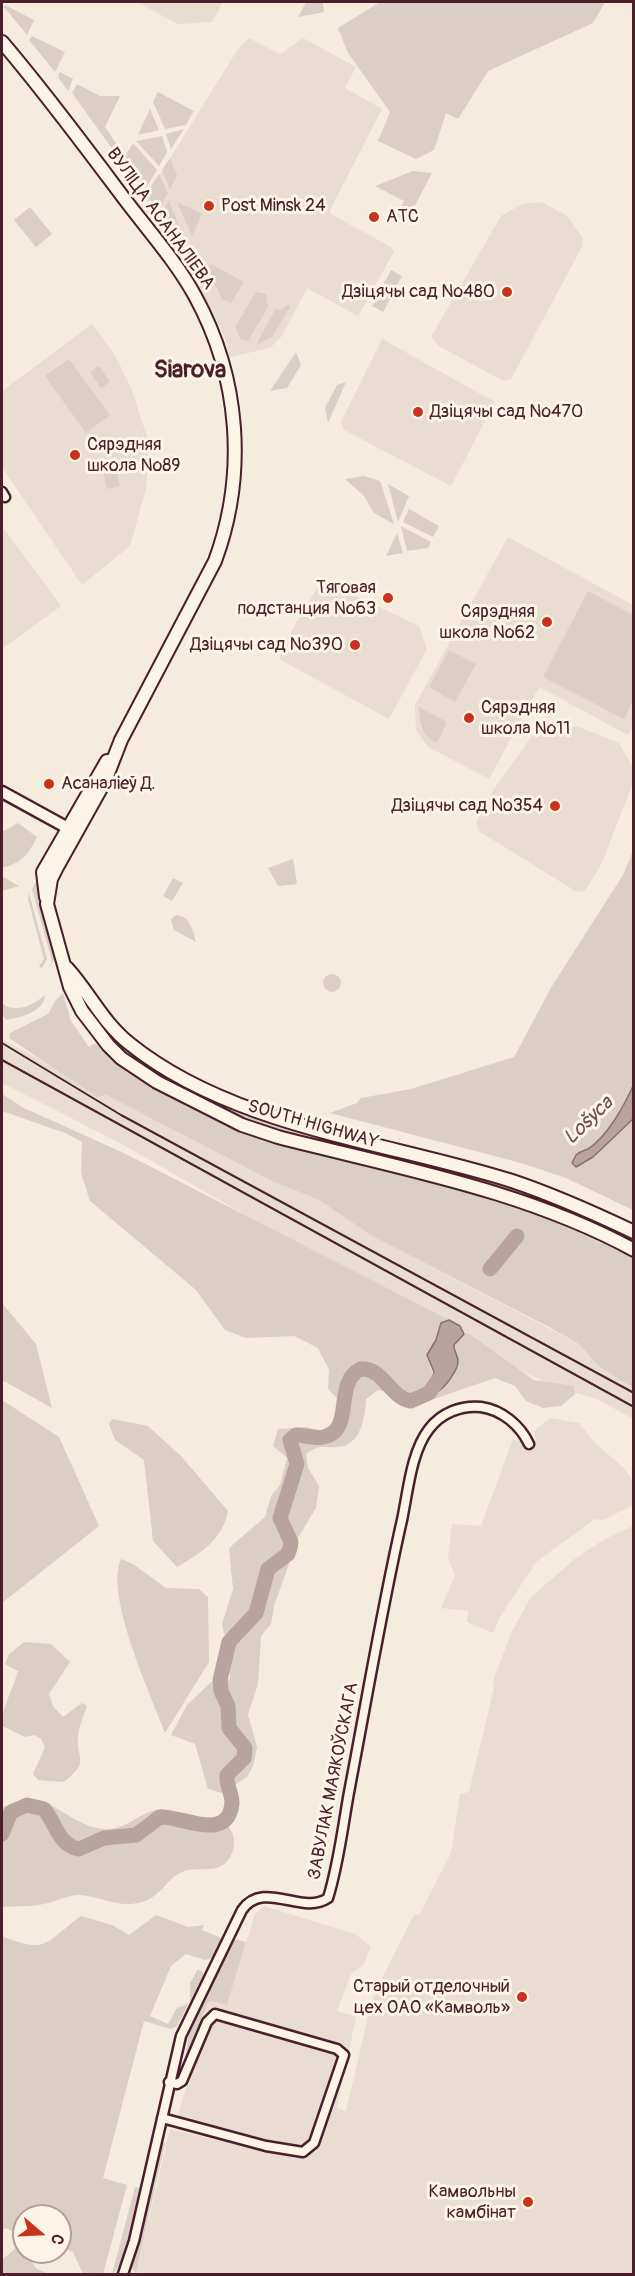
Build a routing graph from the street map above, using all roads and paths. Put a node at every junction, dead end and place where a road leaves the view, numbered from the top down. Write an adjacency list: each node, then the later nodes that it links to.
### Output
1 (2, 42): 3 (main road, ВУЛІЦА АСАНАЛІЕВА)
2 (2, 792): 3 (street)
3 (72, 831): 4 (main road, ВУЛІЦА АСАНАЛІЕВА)
4 (66, 967): 5 (main road, SOUTH HIGHWAY); 6 (main road, SOUTH HIGHWAY)
5 (633, 1232)
6 (633, 1250)
7 (529, 1444): 8 (street, ЗАВУЛАК МАЯКОЎСКАГА)
8 (169, 2082): 9 (street, ЗАВУЛАК МАЯКОЎСКАГА); 9 (street)
9 (162, 2118): 10 (street, ЗАВУЛАК МАЯКОЎСКАГА)
10 (123, 2274)

